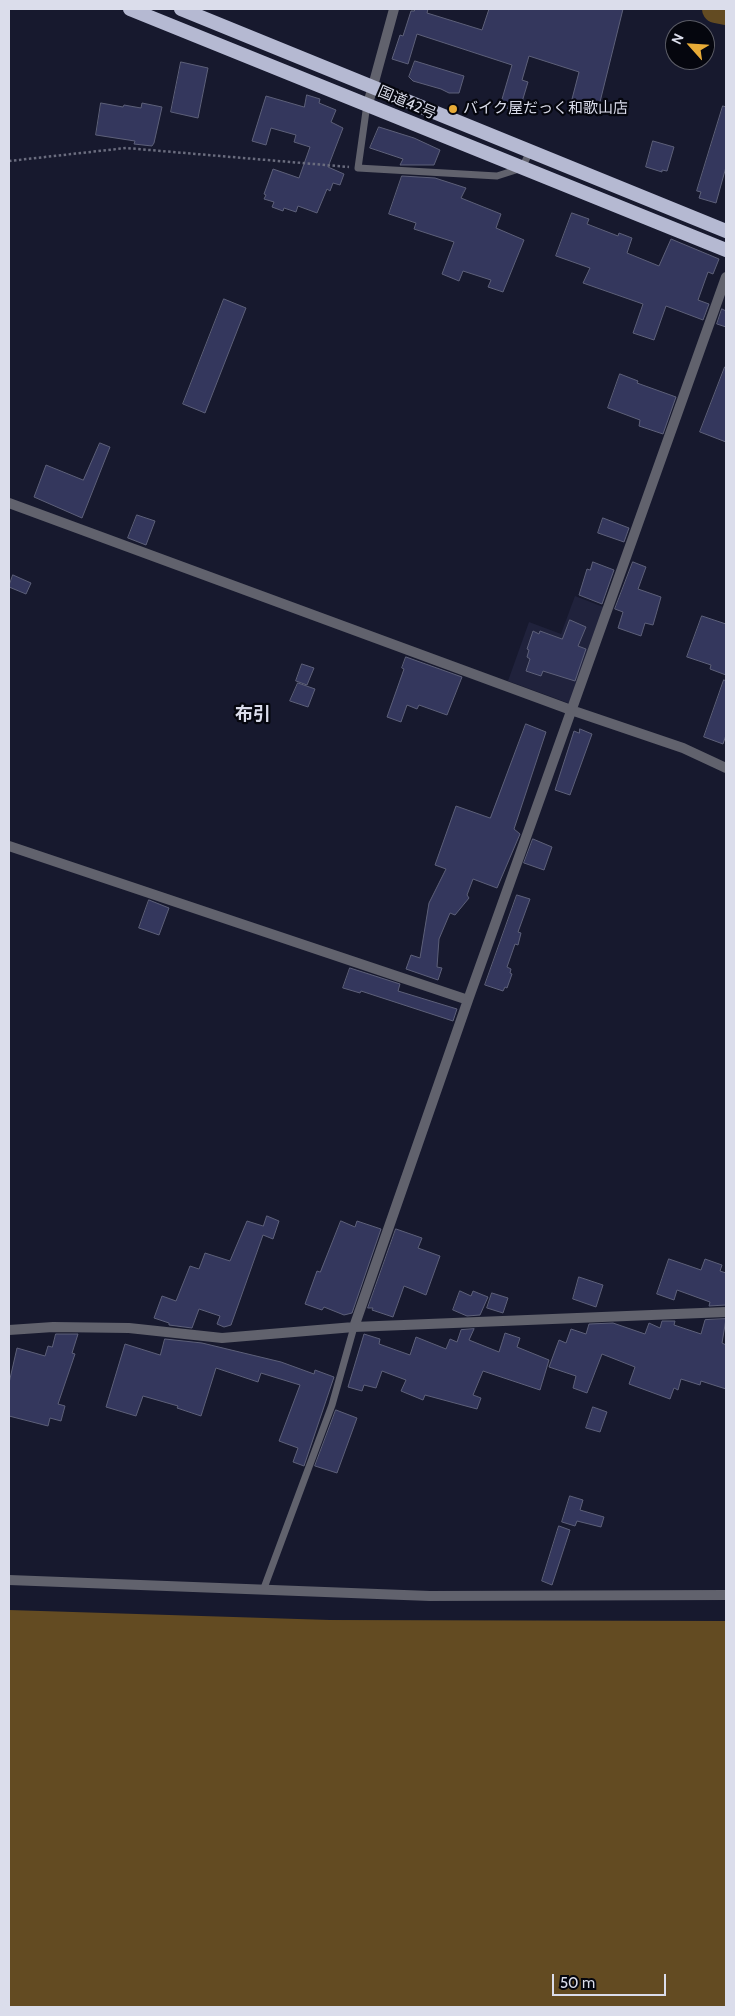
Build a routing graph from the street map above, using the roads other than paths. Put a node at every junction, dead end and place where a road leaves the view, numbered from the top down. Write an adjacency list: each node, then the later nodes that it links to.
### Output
1 (130, 9): 5 (highway, 国道42号)
2 (181, 9): 4 (highway, 国道42号)
3 (394, 9): 4 (street)
4 (372, 86): 5 (street); 6 (highway, 国道42号)
5 (368, 104): 7 (highway, 国道42号); 7 (lane)
6 (530, 151): 7 (lane); 8 (highway, 国道42号)
7 (522, 168): 9 (highway, 国道42号)
8 (725, 227)
9 (726, 250)
10 (726, 277): 12 (street)
11 (9, 503): 12 (street)
12 (571, 710): 13 (street); 15 (street)
13 (726, 768)
14 (9, 846): 15 (street)
15 (468, 1000): 17 (street)
16 (726, 1312): 17 (street)
17 (354, 1327): 18 (street); 20 (lane)
18 (9, 1330)
19 (9, 1580): 20 (street)
20 (264, 1588): 21 (street)
21 (726, 1595)

